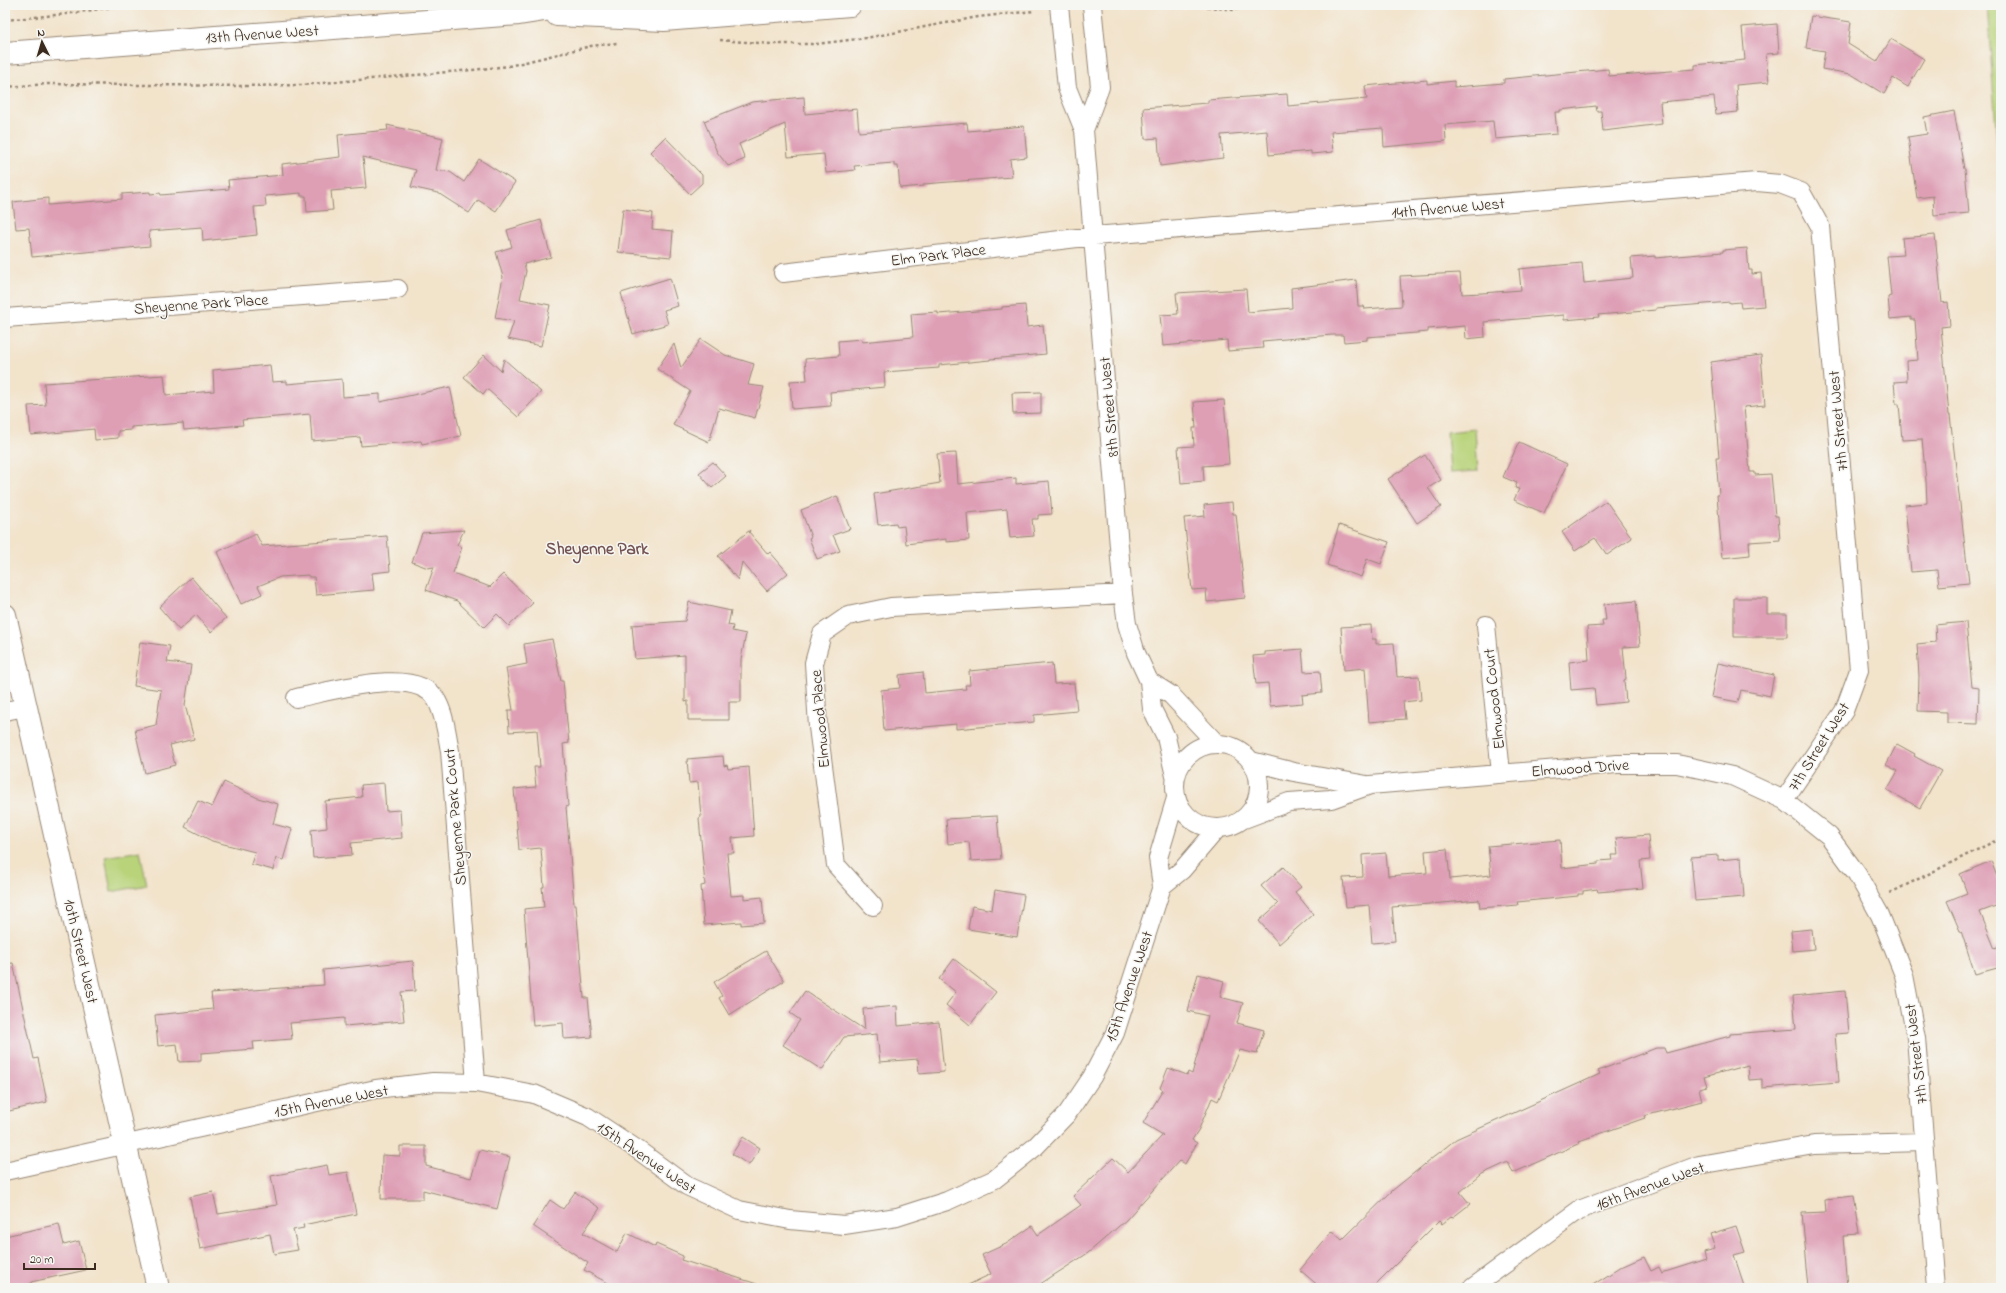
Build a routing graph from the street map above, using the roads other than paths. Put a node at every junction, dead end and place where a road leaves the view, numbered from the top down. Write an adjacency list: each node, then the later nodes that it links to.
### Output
1 (576, 5): 5 (street, 13th Avenue West)
2 (850, 5): 5 (street, 13th Avenue West)
3 (1059, 5): 7 (street, 8th Street West)
4 (1092, 5): 7 (street, 8th Street West)
5 (519, 14): 6 (street, 13th Avenue West)
6 (5, 53)
7 (1084, 130): 9 (street, 8th Street West)
8 (1801, 192): 9 (street, 14th Avenue West); 25 (street, 7th Street West)
9 (1094, 236): 10 (street, Elm Park Place); 13 (street, 8th Street West)
10 (783, 273)
11 (398, 289): 12 (street, Sheyenne Park Place)
12 (5, 318)
13 (1123, 594): 16 (street, 8th Street West); 29 (street, Elmwood Place)
14 (5, 615): 18 (street, 10th Street West)
15 (1486, 625): 21 (street, Elmwood Court)
16 (1148, 681): 19 (street); 22 (street, 8th Street West)
17 (296, 698): 30 (street, Sheyenne Park Court)
18 (15, 709): 32 (street, 10th Street West)
19 (1216, 743): 20 (street); 22 (street)
20 (1251, 761): 23 (street, Elmwood Drive); 26 (street)
21 (1501, 773): 23 (street, Elmwood Drive); 25 (street, Elmwood Drive)
22 (1175, 776): 24 (street)
23 (1370, 786): 26 (street, Elmwood Drive)
24 (1176, 798): 27 (street); 28 (street, 15th Avenue West)
25 (1784, 800): 31 (street, 7th Street West)
26 (1244, 819): 27 (street)
27 (1218, 828): 28 (street)
28 (1162, 886): 30 (street, 15th Avenue West)
29 (873, 906)
30 (476, 1083): 32 (street, 15th Avenue West)
31 (1924, 1142): 34 (street, 16th Avenue West); 36 (street, 7th Street West)
32 (126, 1143): 33 (street, 15th Avenue West); 35 (street, 10th Street West)
33 (5, 1171)
34 (1477, 1286)
35 (158, 1288)
36 (1936, 1288)

